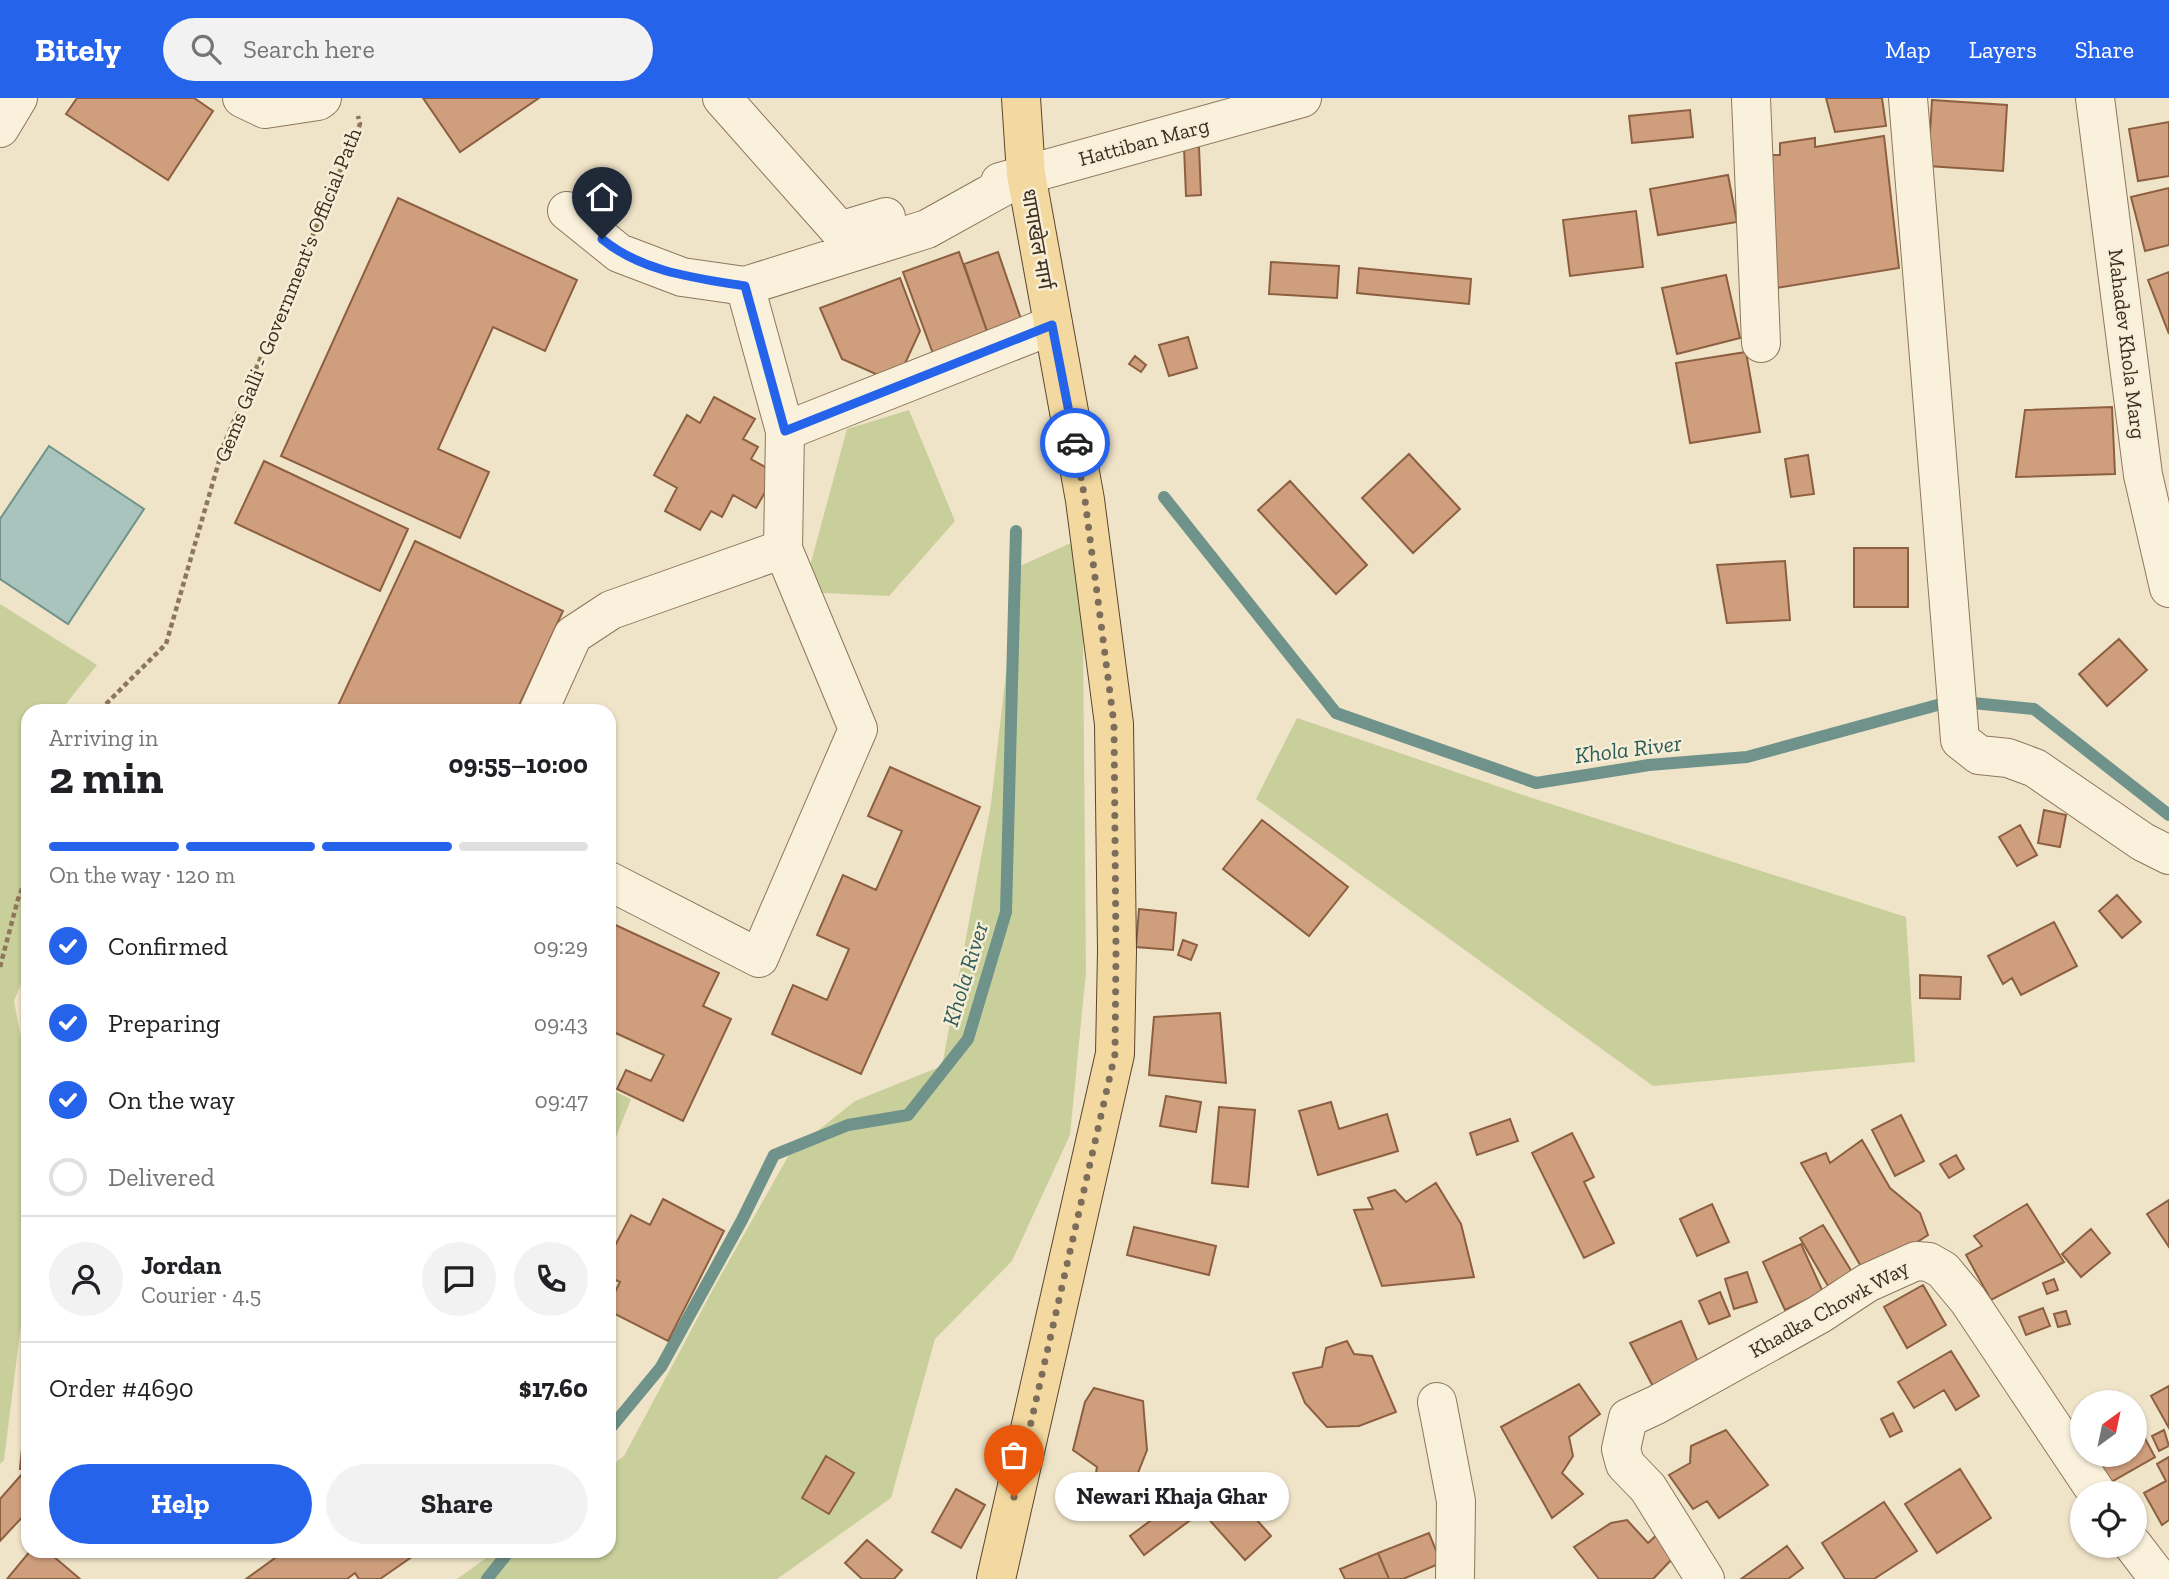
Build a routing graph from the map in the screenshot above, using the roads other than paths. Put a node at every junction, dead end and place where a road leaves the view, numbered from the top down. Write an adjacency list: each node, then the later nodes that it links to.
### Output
1 (18, 98): 10 (street)
2 (242, 98): 3 (street)
3 (322, 98)
4 (722, 98): 11 (street)
5 (1021, 98): 11 (main road, धापाखेल मार्ग)
6 (1302, 98): 11 (street, Hattiban Marg)
7 (1751, 98): 15 (street)
8 (1908, 98): 20 (street)
9 (2095, 98): 18 (street, Mahadev Khola Marg)
10 (0, 128)
11 (1026, 174): 13 (street); 14 (main road, धापाखेल मार्ग)
12 (567, 211): 13 (street)
13 (745, 286): 16 (street)
14 (1052, 325): 16 (street); 26 (main road, धापाखेल मार्ग)
15 (1761, 342)
16 (785, 431): 17 (street)
17 (783, 549): 19 (street); 21 (street)
18 (2169, 588)
19 (542, 704)
20 (2169, 855)
21 (616, 885)
22 (1437, 1402): 27 (street)
23 (2089, 1481): 25 (street, Khadka Chowk Way)
24 (2143, 1558): 28 (street)
25 (1690, 1574)
26 (996, 1579)
27 (1455, 1579)
28 (2159, 1579)

